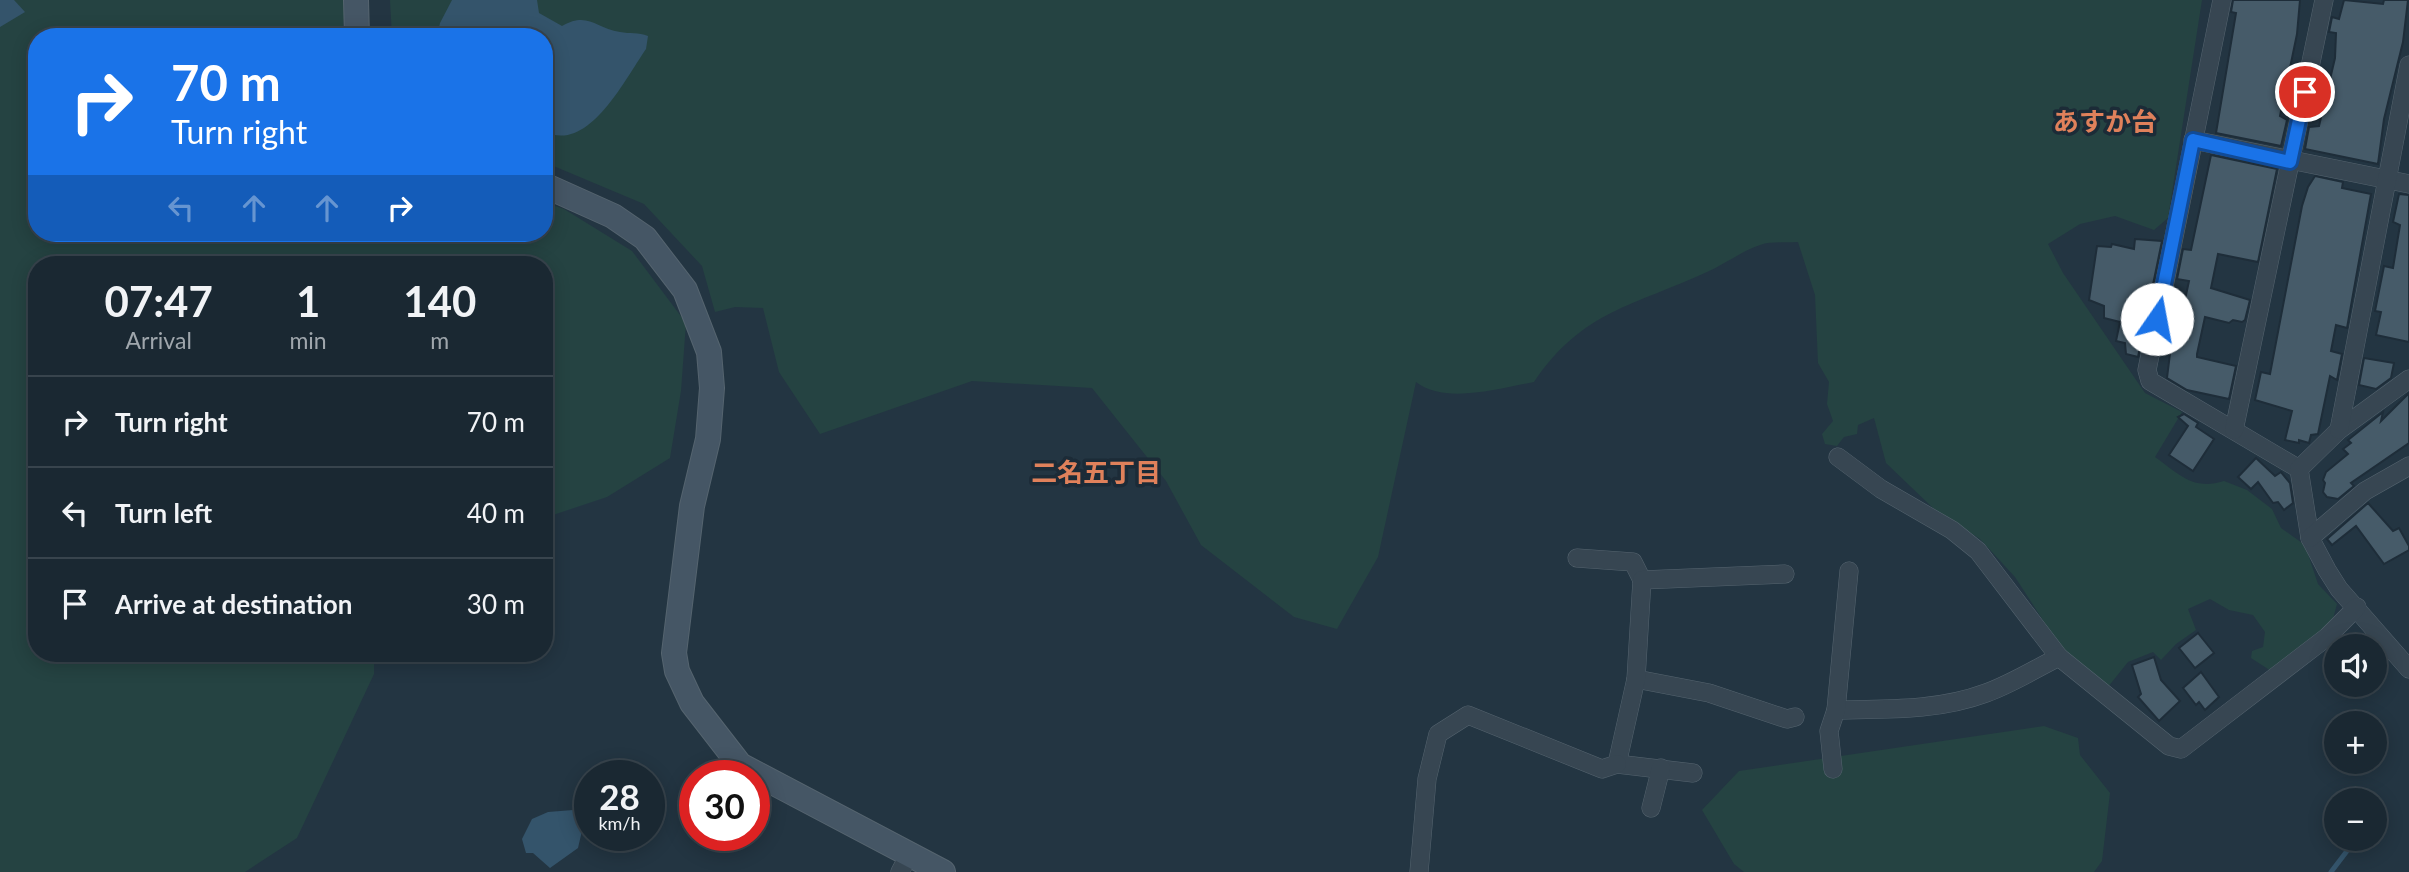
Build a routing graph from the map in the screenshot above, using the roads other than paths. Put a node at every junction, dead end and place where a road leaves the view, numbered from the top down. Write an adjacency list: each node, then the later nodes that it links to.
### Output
1 (356, 0): 4 (street)
2 (2222, 0): 6 (street)
3 (2324, 0): 7 (street)
4 (357, 28)
5 (2409, 65): 8 (street)
6 (2193, 140): 7 (street); 12 (street)
7 (2290, 162): 8 (street); 12 (street)
8 (2386, 180): 9 (street); 13 (street)
9 (2409, 184)
10 (553, 189): 33 (street)
11 (2409, 379): 13 (street)
12 (2234, 430): 16 (street)
13 (2339, 430): 16 (street)
14 (1838, 457): 23 (street)
15 (2409, 466): 17 (street)
16 (2299, 469): 17 (street)
17 (2310, 538): 22 (street)
18 (1577, 558): 21 (street)
19 (1849, 571): 26 (street)
20 (1785, 574): 21 (street)
21 (1642, 580): 25 (street)
22 (2357, 607): 23 (street); 24 (street)
23 (2059, 657): 26 (street)
24 (2409, 669)
25 (1636, 679): 27 (street); 28 (street)
26 (1836, 710): 30 (street)
27 (1795, 717)
28 (1617, 764): 29 (street); 35 (street)
29 (1661, 768): 31 (street); 32 (street)
30 (1833, 769)
31 (1693, 773)
32 (1651, 808)
33 (905, 863): 34 (street)
34 (943, 872)
35 (1419, 872)

